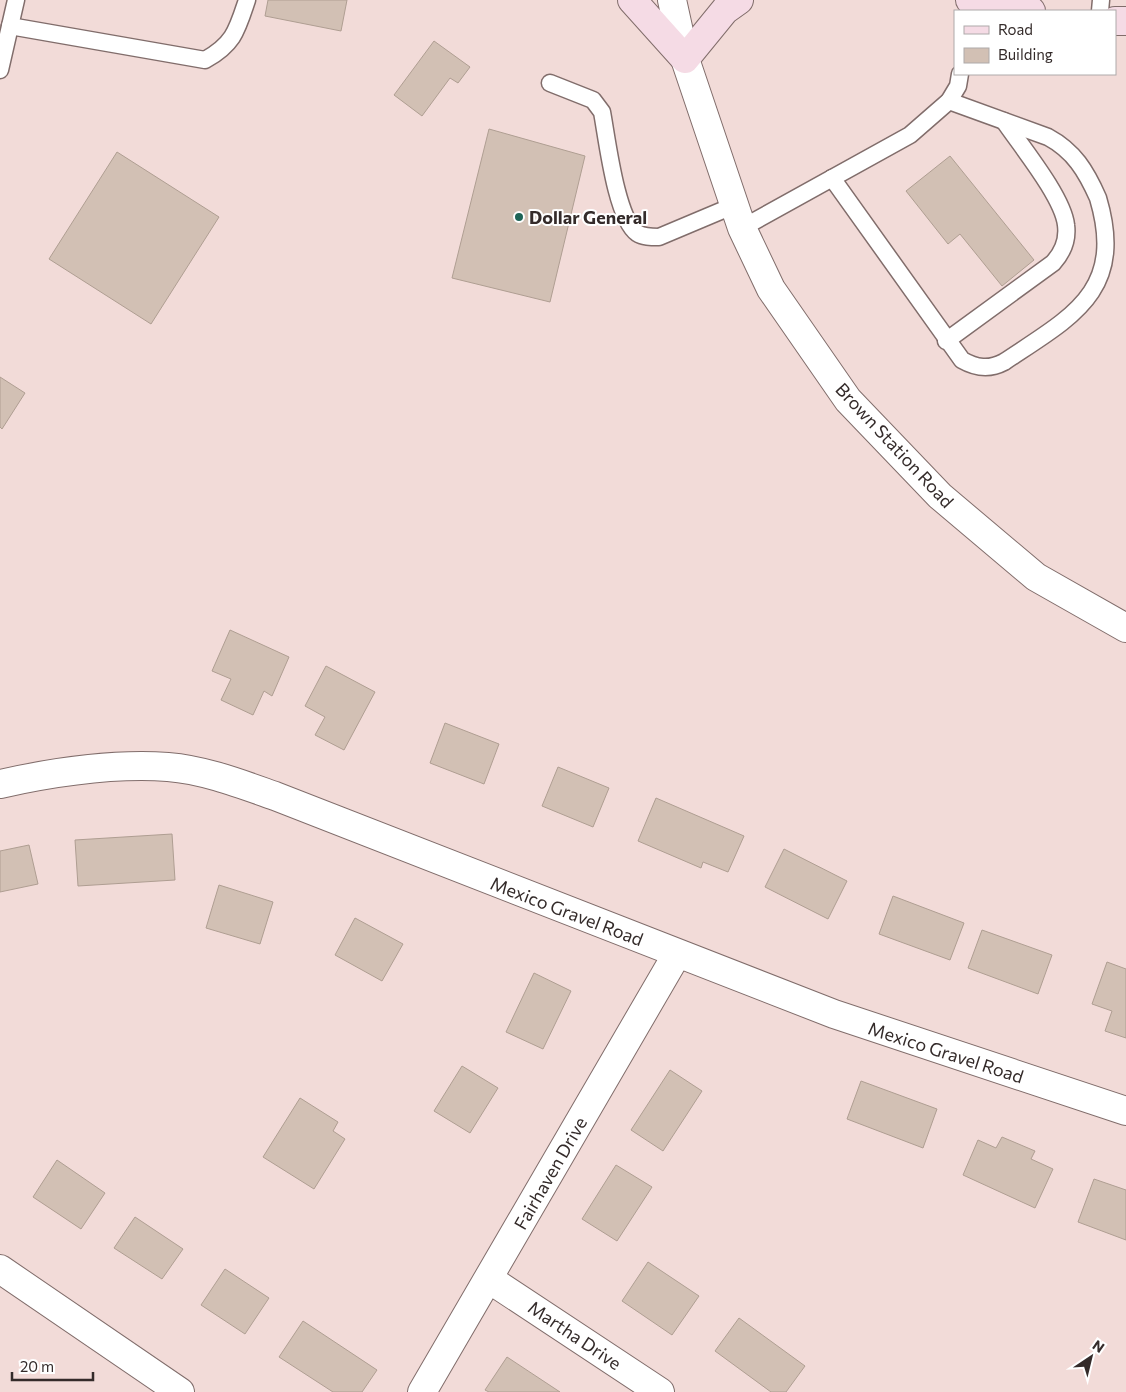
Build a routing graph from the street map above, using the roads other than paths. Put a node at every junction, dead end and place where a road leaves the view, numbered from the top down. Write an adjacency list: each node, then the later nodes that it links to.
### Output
1 (16, 0): 8 (lane)
2 (247, 0): 8 (lane)
3 (632, 0): 9 (main road)
4 (672, 0): 9 (street, Brown Station Road)
5 (739, 0): 9 (main road)
6 (970, 0): 7 (main road)
7 (1025, 10)
8 (10, 26): 10 (lane)
9 (685, 59): 16 (street, Brown Station Road)
10 (0, 70)
11 (960, 75): 13 (lane)
12 (550, 83): 16 (lane)
13 (949, 101): 14 (lane); 15 (lane)
14 (1004, 121): 17 (lane); 17 (lane)
15 (832, 178): 16 (lane); 17 (lane)
16 (739, 217): 18 (street, Brown Station Road)
17 (946, 341)
18 (1126, 628)
19 (0, 784): 20 (street, Mexico Gravel Road)
20 (677, 954): 21 (street, Mexico Gravel Road); 23 (street, Fairhaven Drive)
21 (1126, 1111)
22 (0, 1269): 24 (street)
23 (489, 1278): 25 (street, Fairhaven Drive); 26 (street, Martha Drive)
24 (180, 1392)
25 (422, 1392)
26 (660, 1392)

